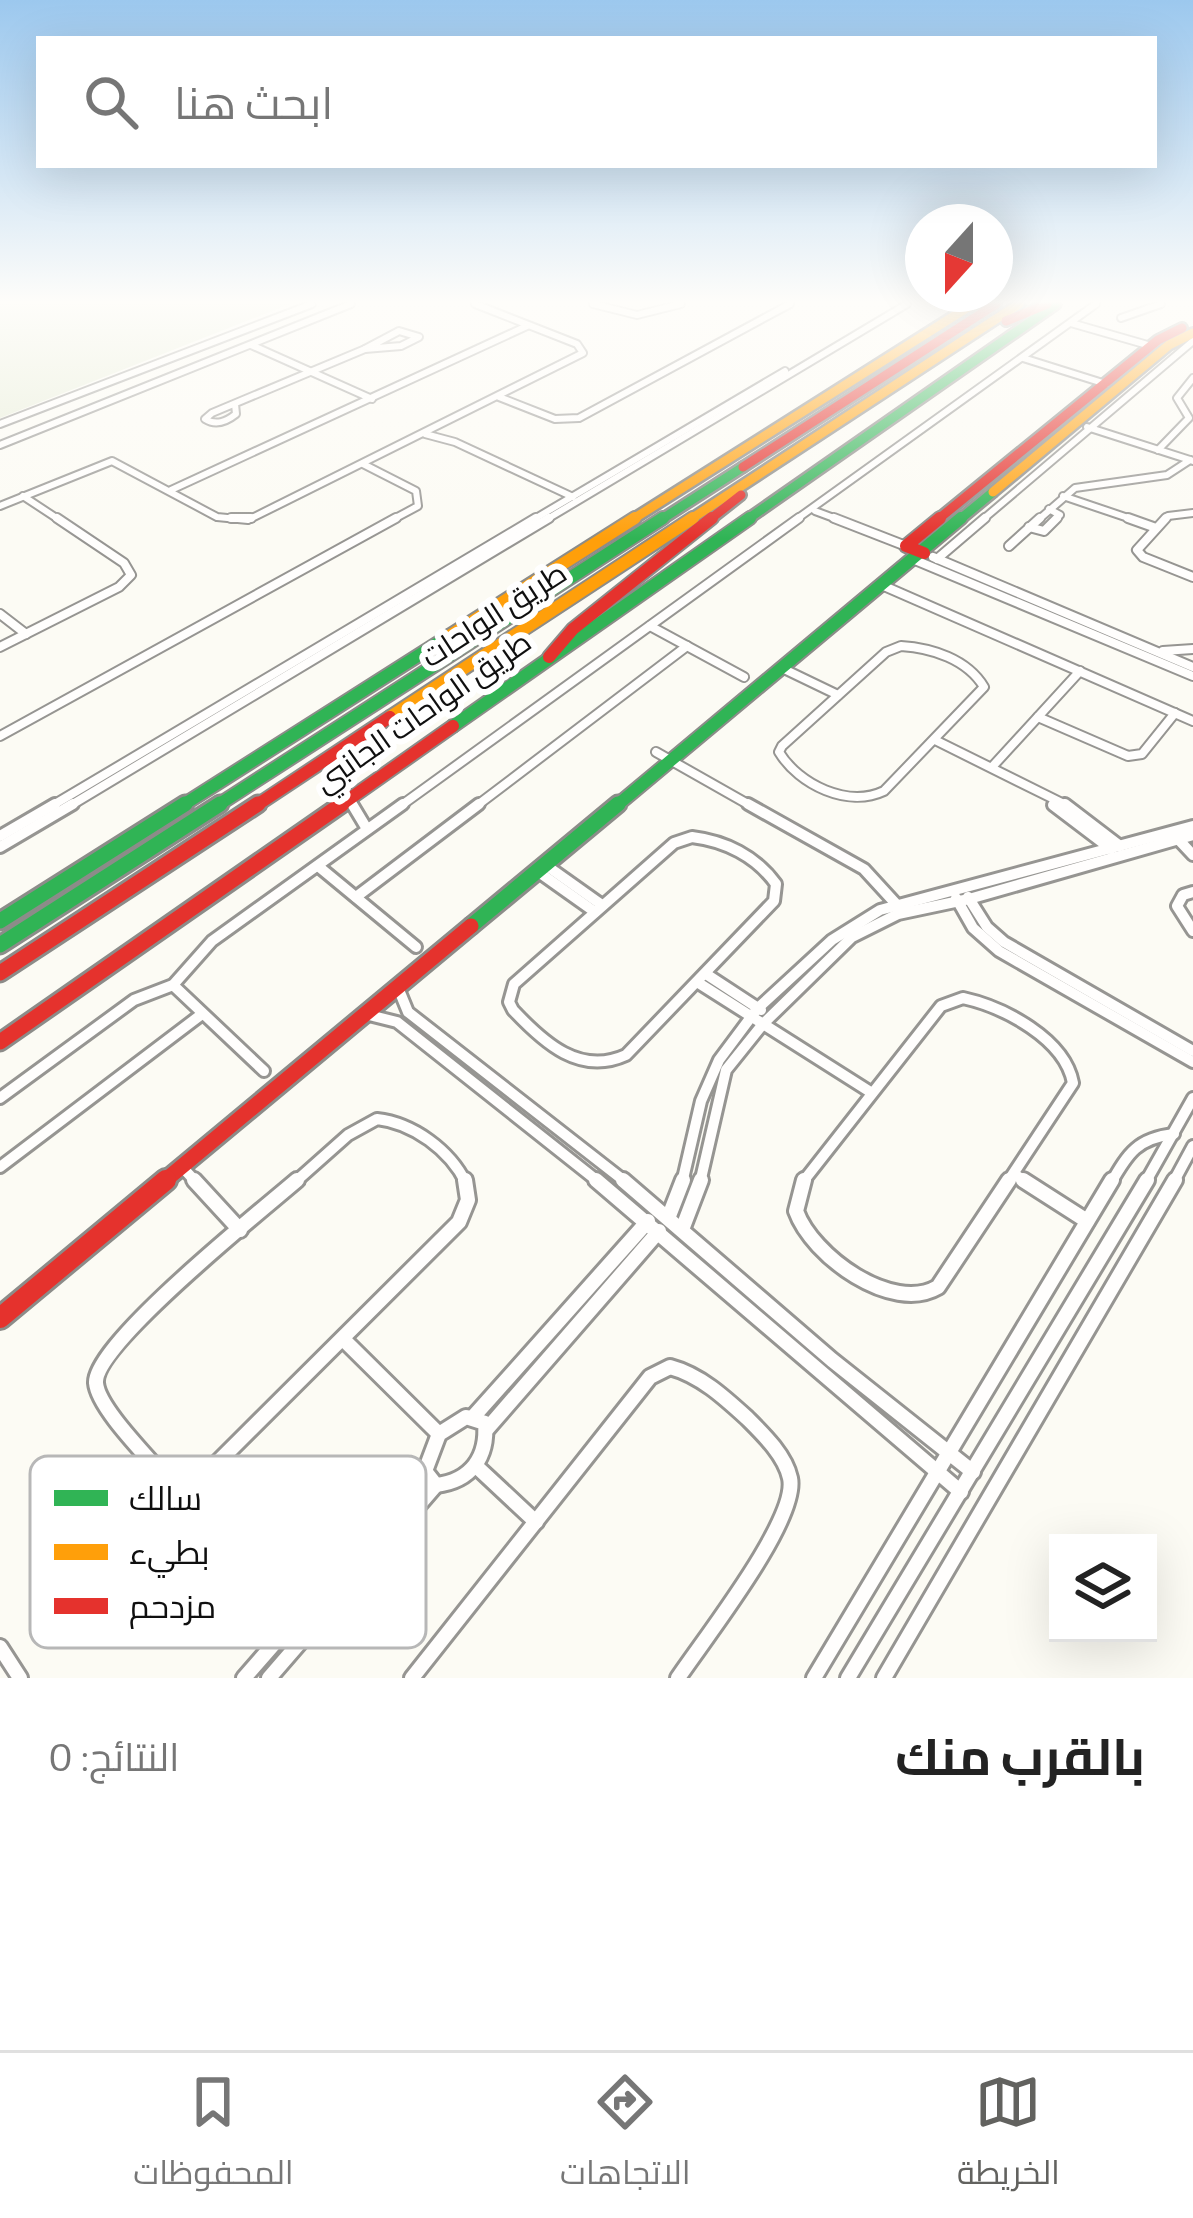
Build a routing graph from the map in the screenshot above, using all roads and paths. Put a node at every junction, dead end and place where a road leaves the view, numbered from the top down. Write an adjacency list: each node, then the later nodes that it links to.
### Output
1 (108, 382): 27 (street)
2 (150, 382): 31 (street)
3 (288, 382): 25 (street)
4 (335, 382): 24 (street)
5 (407, 382): 24 (street)
6 (526, 382): 23 (street)
7 (645, 382): 23 (street)
8 (771, 382): 22 (street)
9 (773, 382): 22 (street)
10 (850, 382): 44 (main road, طريق الواحات الجانبي)
11 (872, 382): 20 (main road, طريق الواحات)
12 (899, 382): 21 (main road, طريق الواحات)
13 (939, 382): 58 (main road, طريق الواحات الجانبي)
14 (990, 382): 41 (street)
15 (1101, 382): 19 (street)
16 (1132, 382): 47 (main road)
17 (1133, 382): 28 (street)
18 (1190, 382): 32 (street)
19 (1106, 384): 45 (main road)
20 (868, 385): 21 (main road); 48 (main road, طريق الواحات)
21 (885, 391): 35 (main road, طريق الواحات)
22 (754, 393): 30 (street)
23 (498, 397): 26 (street)
24 (372, 399): 36 (street)
25 (236, 404): 25 (street)
26 (445, 423): 29 (street); 37 (street)
27 (0, 424)
28 (1087, 427): 32 (street); 47 (street)
29 (424, 434): 34 (street); 37 (street)
30 (671, 442): 37 (street); 64 (street)
31 (0, 445)
32 (1158, 450): 33 (street)
33 (1191, 460): 39 (street)
34 (363, 464): 36 (street); 68 (street)
35 (745, 482): 58 (main road); 95 (main road, طريق الواحات)
36 (171, 490): 38 (street)
37 (577, 494): 64 (street)
38 (23, 496): 40 (street); 53 (street)
39 (1063, 496): 43 (street); 46 (street)
40 (0, 506)
41 (815, 511): 45 (street); 52 (street)
42 (1193, 512): 43 (street)
43 (1156, 529): 49 (street)
44 (611, 535): 48 (main road); 90 (main road, طريق الواحات الجانبي)
45 (906, 546): 47 (main road)
46 (1009, 546)
47 (925, 557): 50 (main road); 56 (street); 61 (street)
48 (582, 570): 92 (main road, طريق الواحات)
49 (1193, 577)
50 (884, 586): 59 (main road); 60 (street)
51 (0, 614): 53 (street)
52 (650, 626): 54 (street); 76 (street)
53 (26, 634): 55 (street)
54 (687, 646): 62 (street); 87 (street)
55 (0, 647)
56 (1156, 651): 57 (street); 61 (street)
57 (1193, 651): 61 (street)
58 (549, 656): 73 (main road, طريق الواحات الجانبي)
59 (787, 667): 63 (street); 71 (main road)
60 (1080, 671): 65 (street); 66 (street)
61 (1189, 671)
62 (744, 677)
63 (840, 693): 69 (street); 69 (street)
64 (219, 711): 78 (street); 80 (street)
65 (1175, 713): 66 (street); 67 (street)
66 (1038, 717): 72 (street)
67 (1193, 721)
68 (0, 736)
69 (933, 742): 72 (street); 74 (street)
70 (656, 752): 71 (street)
71 (673, 762): 84 (main road); 88 (street)
72 (992, 767): 74 (street)
73 (349, 797): 76 (street); 102 (main road, طريق الواحات الجانبي)
74 (1044, 797): 81 (street)
75 (1193, 826): 81 (street)
76 (367, 830): 83 (street)
77 (1193, 835): 79 (street)
78 (0, 836)
79 (1178, 839): 82 (street); 86 (street)
80 (0, 847)
81 (1116, 847): 86 (street)
82 (1193, 855)
83 (318, 866): 87 (street); 97 (street)
84 (543, 870): 89 (street); 98 (main road)
85 (1193, 892): 91 (street)
86 (961, 896): 88 (street); 94 (street); 101 (street)
87 (356, 897): 93 (street)
88 (897, 905): 101 (street)
89 (599, 908): 96 (street); 96 (street)
90 (0, 921)
91 (1193, 932)
92 (0, 945)
93 (416, 947)
94 (1007, 951): 103 (street); 104 (street)
95 (0, 973)
96 (702, 978): 101 (street)
97 (172, 985): 99 (street); 107 (street)
98 (399, 990): 100 (main road); 114 (street)
99 (202, 1014): 105 (street); 111 (street)
100 (369, 1015): 112 (main road); 115 (street)
101 (761, 1017): 106 (street); 116 (street); 119 (street)
102 (0, 1042)
103 (1193, 1051)
104 (1193, 1062)
105 (265, 1071)
106 (872, 1093): 113 (street); 113 (street)
107 (0, 1098)
108 (1193, 1098): 109 (street)
109 (1174, 1134): 117 (street); 133 (street)
110 (1193, 1146): 149 (street)
111 (0, 1167)
112 (183, 1168): 120 (street); 123 (main road)
113 (1014, 1174): 117 (street)
114 (616, 1175): 115 (street); 116 (street)
115 (606, 1187): 118 (street)
116 (669, 1216): 119 (street)
117 (1087, 1221): 128 (street)
118 (654, 1226): 122 (street); 125 (street); 126 (street)
119 (682, 1228): 121 (street)
120 (240, 1230): 124 (street); 129 (street)
121 (717, 1260): 122 (street); 128 (street)
122 (705, 1272): 132 (street)
123 (0, 1318)
124 (343, 1339): 127 (street); 130 (street)
125 (474, 1416): 126 (street); 127 (street)
126 (487, 1429): 131 (street)
127 (439, 1434): 134 (street)
128 (950, 1452): 132 (street); 133 (street)
129 (145, 1456)
130 (224, 1456)
131 (476, 1466): 134 (street); 138 (street)
132 (939, 1470): 137 (street); 147 (street)
133 (973, 1472): 137 (street)
134 (430, 1478): 135 (street); 136 (street)
135 (426, 1482)
136 (426, 1483)
137 (961, 1492): 148 (street)
138 (536, 1522): 142 (street); 146 (street)
139 (0, 1647): 143 (street)
140 (272, 1648): 144 (street)
141 (293, 1648): 145 (street)
142 (681, 1676)
143 (20, 1678)
144 (244, 1678)
145 (269, 1678)
146 (412, 1678)
147 (814, 1678)
148 (848, 1678)
149 (884, 1678)

